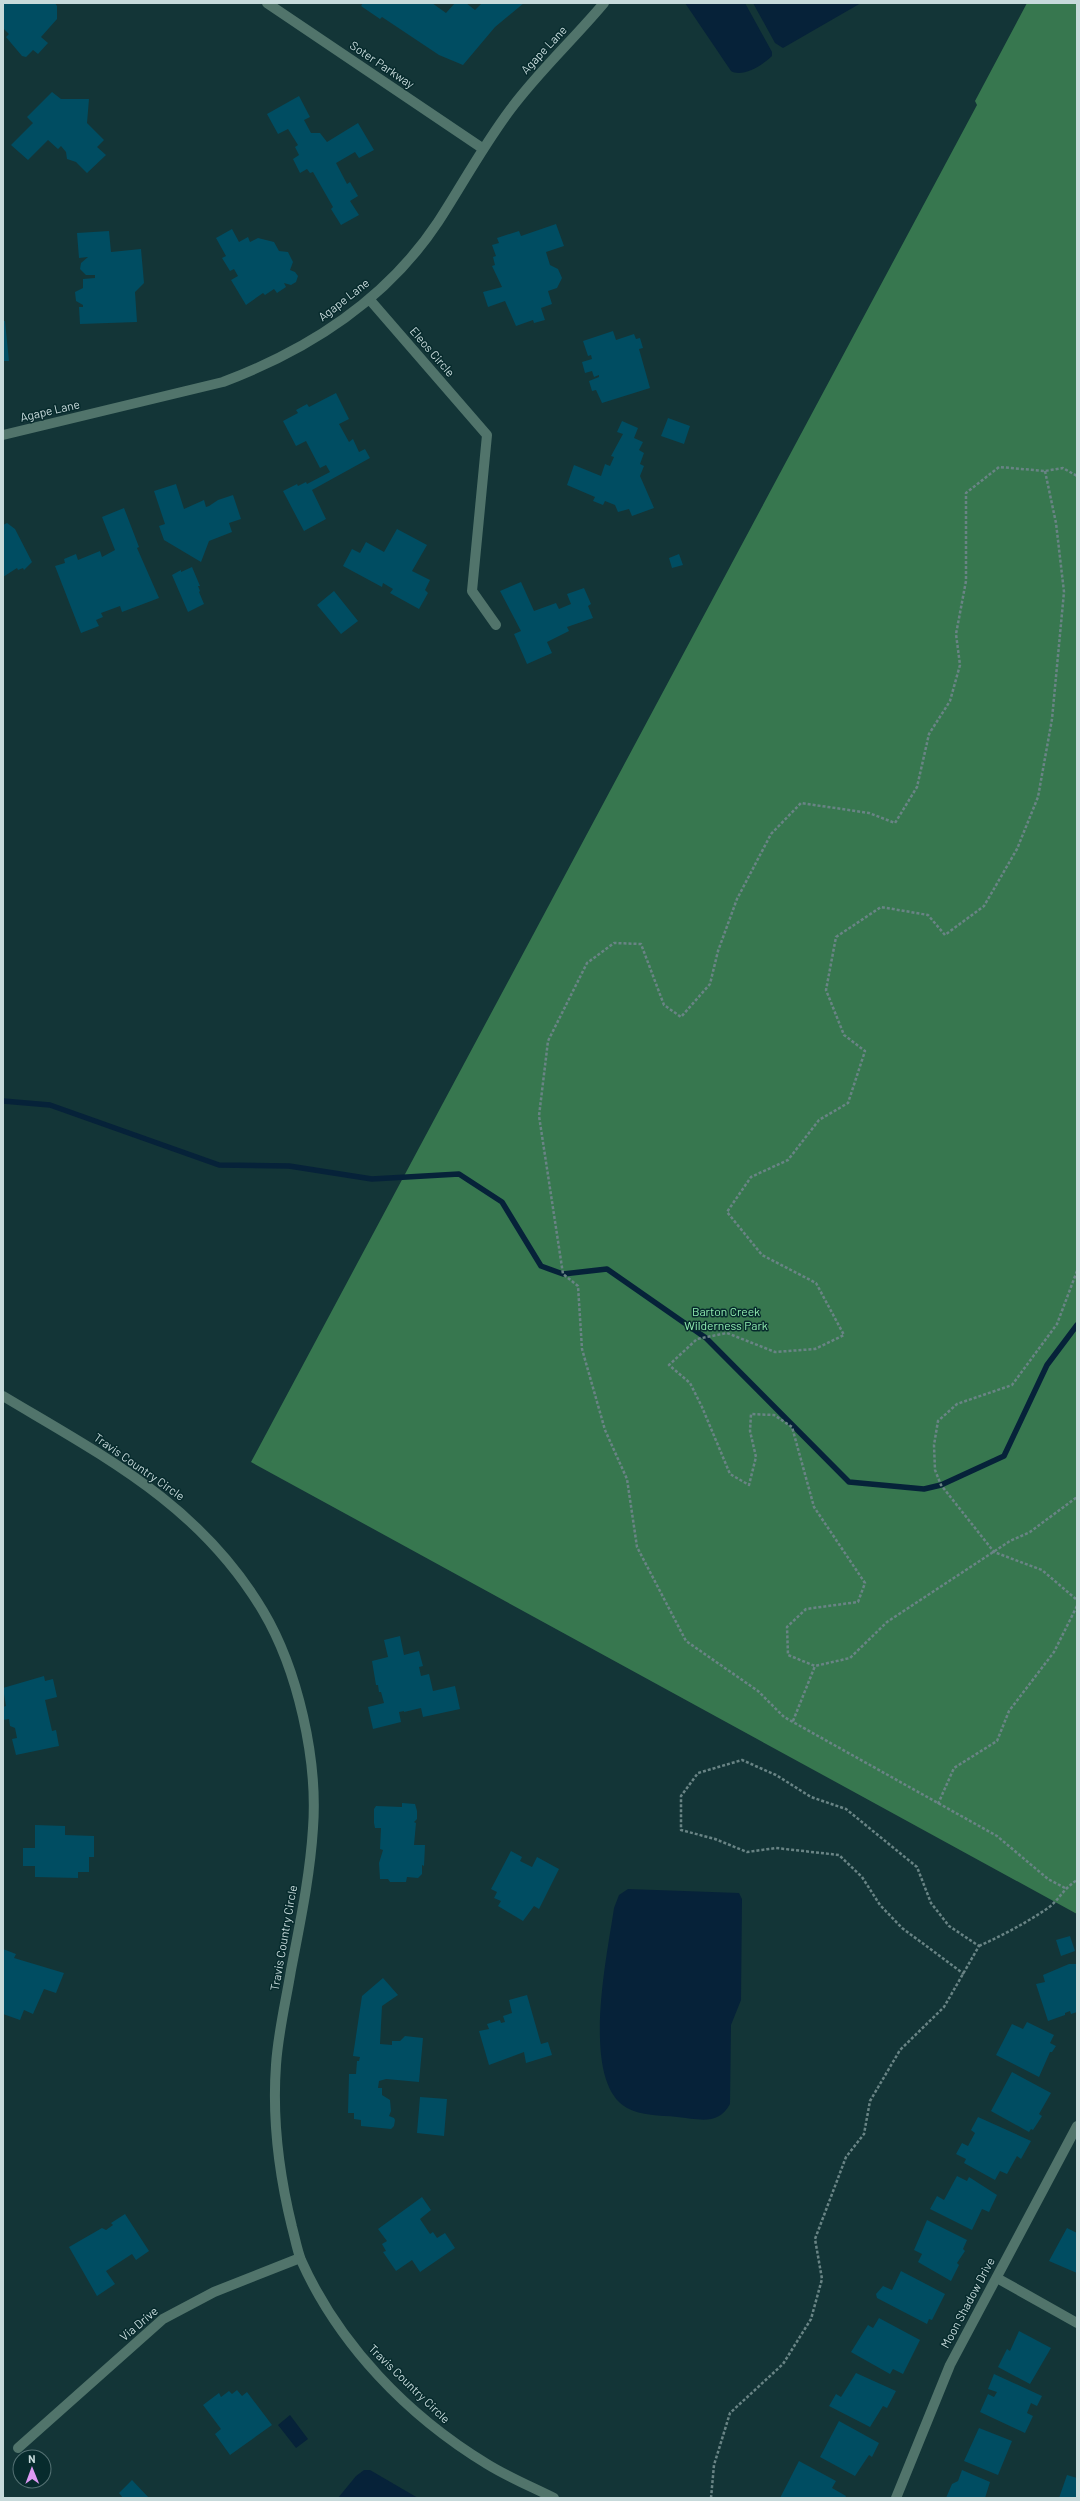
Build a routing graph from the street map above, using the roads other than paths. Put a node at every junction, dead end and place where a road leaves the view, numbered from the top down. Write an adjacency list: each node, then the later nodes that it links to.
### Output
1 (267, 3): 3 (street, Soter Parkway)
2 (604, 3): 3 (street, Agape Lane)
3 (482, 148): 4 (street, Agape Lane)
4 (370, 300): 5 (street, Agape Lane); 6 (street, Eleos Circle)
5 (3, 435)
6 (496, 625)
7 (3, 1396): 9 (street, Travis Country Circle)
8 (1077, 2126): 10 (street, Moon Shadow Drive)
9 (300, 2258): 12 (street, Via Drive); 13 (street, Travis Country Circle)
10 (997, 2278): 11 (street); 14 (street, Moon Shadow Drive)
11 (1077, 2323)
12 (18, 2448)
13 (554, 2498)
14 (896, 2498)

